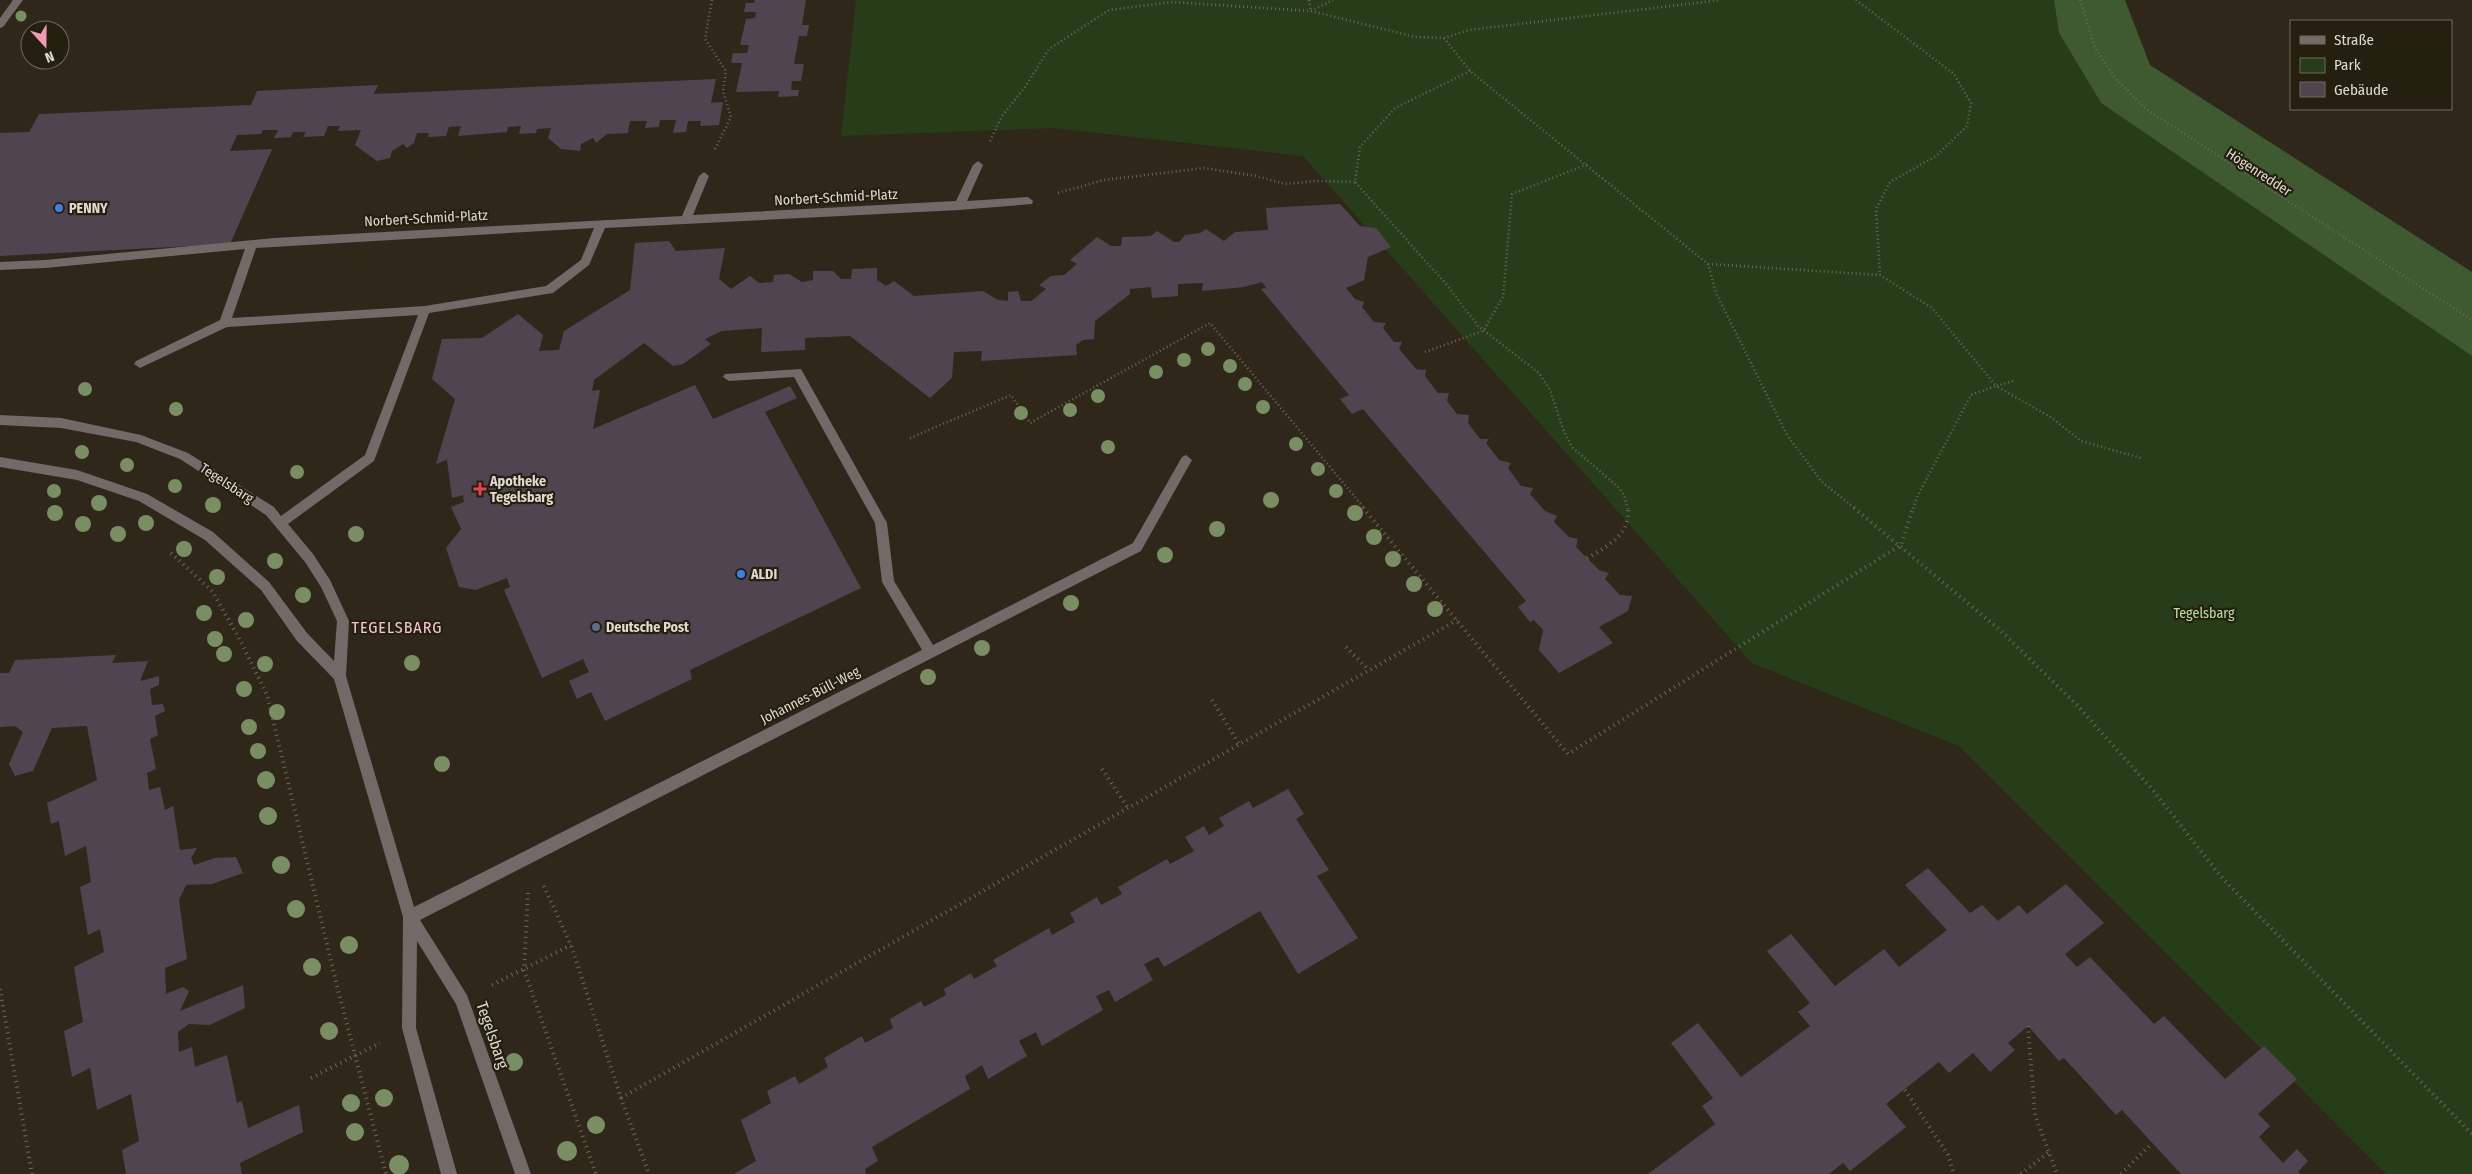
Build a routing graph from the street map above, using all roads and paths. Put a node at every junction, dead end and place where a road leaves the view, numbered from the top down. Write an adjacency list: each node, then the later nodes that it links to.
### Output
1 (18, 0): 10 (street)
2 (712, 0): 15 (path)
3 (1310, 0): 9 (path)
4 (1333, 0): 9 (path)
5 (1720, 0): 11 (path)
6 (1856, 0): 24 (path)
7 (2080, 0): 26 (path, Högenredder)
8 (1171, 1): 9 (path); 14 (path)
9 (1311, 11): 11 (path)
10 (0, 25)
11 (1444, 38): 12 (path)
12 (1470, 72): 13 (path); 16 (path)
13 (1588, 164): 22 (path); 28 (path)
14 (978, 165): 18 (street)
15 (704, 176): 19 (street)
16 (1355, 182): 17 (path); 28 (path)
17 (1028, 201): 18 (street, Norbert-Schmid-Platz)
18 (959, 206): 19 (street, Norbert-Schmid-Platz)
19 (686, 219): 20 (street, Norbert-Schmid-Platz)
20 (602, 223): 21 (street, Norbert-Schmid-Platz); 25 (street)
21 (252, 244): 23 (street, Norbert-Schmid-Platz); 27 (street)
22 (1708, 264): 24 (path); 40 (path)
23 (0, 266)
24 (1880, 275): 33 (path)
25 (425, 310): 27 (street); 39 (street)
26 (2472, 320)
27 (225, 323): 30 (street)
28 (1483, 331): 29 (path); 42 (path)
29 (1425, 352)
30 (140, 364)
31 (729, 377): 45 (street)
32 (2013, 381): 33 (path)
33 (1996, 386): 36 (path); 40 (path)
34 (0, 420): 39 (street, Tegelsbarg)
35 (910, 438): 43 (path)
36 (2141, 458)
37 (1186, 460): 45 (street, Johannes-Büll-Weg)
38 (0, 462): 47 (street, Tegelsbarg)
39 (282, 522): 47 (street, Tegelsbarg)
40 (1901, 545): 43 (path); 58 (path)
41 (167, 550): 62 (path)
42 (1587, 558)
43 (1457, 620): 46 (path)
44 (1346, 647): 46 (path)
45 (930, 652): 52 (street, Johannes-Büll-Weg)
46 (1369, 670): 49 (path)
47 (340, 676): 53 (street, Tegelsbarg)
48 (1212, 700): 49 (path)
49 (1239, 744): 51 (path)
50 (1102, 769): 51 (path)
51 (1128, 808): 57 (path)
52 (531, 855): 53 (street, Johannes-Büll-Weg); 57 (path); 65 (path)
53 (410, 917): 63 (street, Tegelsbarg); 64 (street, Tegelsbarg)
54 (0, 989): 61 (path)
55 (2028, 1026): 60 (path)
56 (1905, 1090): 67 (path)
57 (621, 1098): 66 (path)
58 (2472, 1134)
59 (2152, 1143): 70 (path)
60 (2049, 1152): 68 (path); 69 (path)
61 (32, 1174)
62 (386, 1174)
63 (449, 1174)
64 (522, 1174)
65 (596, 1174)
66 (649, 1174)
67 (1954, 1174)
68 (2021, 1174)
69 (2057, 1174)
70 (2122, 1174)

